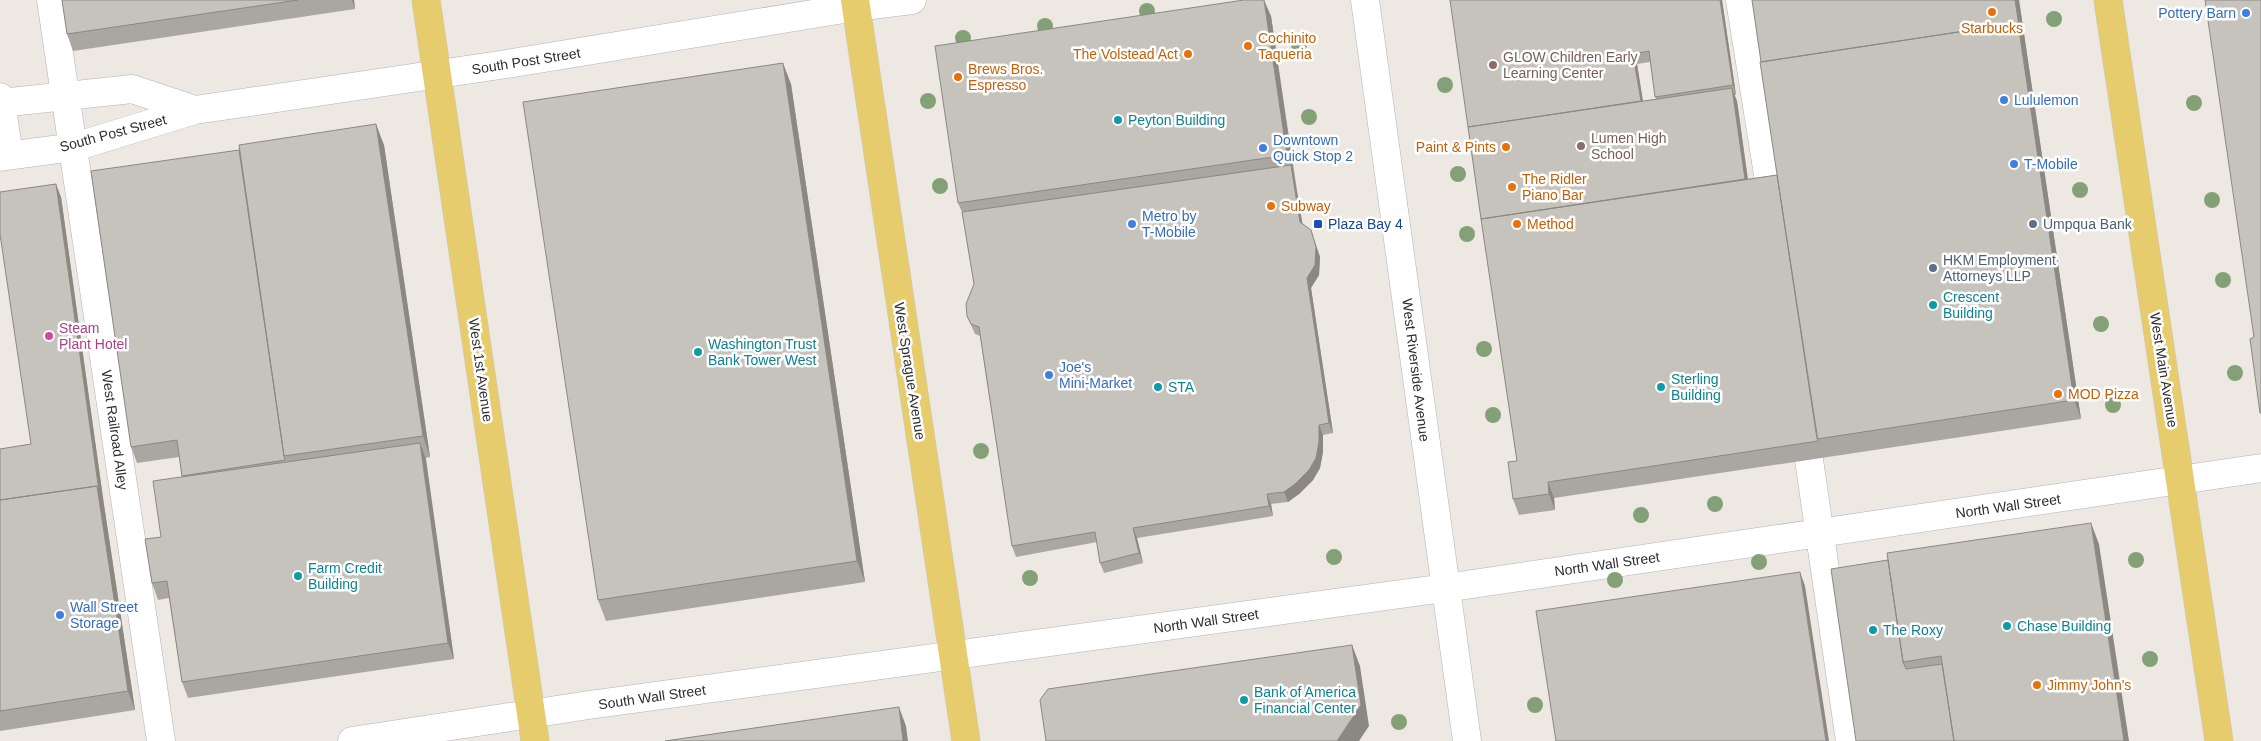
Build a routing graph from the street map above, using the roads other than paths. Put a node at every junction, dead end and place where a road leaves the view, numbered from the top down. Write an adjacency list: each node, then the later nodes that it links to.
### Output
1 (51, 0): 9 (street, West Railroad Alley)
2 (426, 0): 8 (main road, West 1st Avenue)
3 (912, 0): 7 (street, South Post Street)
4 (1365, 0): 19 (street, West Riverside Avenue)
5 (1740, 0): 14 (street)
6 (2108, 0): 17 (main road, West Main Avenue)
7 (856, 4): 8 (street, South Post Street); 20 (main road, West Sprague Avenue)
8 (437, 75): 11 (street, South Post Street); 21 (main road, West 1st Avenue)
9 (65, 95): 10 (street, South Post Street); 11 (street, South Post Street); 12 (street, West Railroad Alley)
10 (0, 101): 13 (street)
11 (195, 110): 12 (street, South Post Street)
12 (74, 147): 13 (street, South Post Street); 22 (street, West Railroad Alley)
13 (4, 156)
14 (1771, 193)
15 (1809, 460): 18 (street)
16 (2261, 468): 17 (street, North Wall Street)
17 (2180, 481): 18 (street, North Wall Street); 28 (main road, West Main Avenue)
18 (1818, 533): 19 (street, North Wall Street); 27 (street)
19 (1445, 588): 20 (street, North Wall Street); 26 (street, West Riverside Avenue)
20 (952, 655): 21 (street, South Wall Street); 25 (main road, West Sprague Avenue)
21 (531, 713): 23 (street, South Wall Street); 24 (main road, West 1st Avenue)
22 (161, 741)
23 (352, 741)
24 (535, 741)
25 (966, 741)
26 (1468, 741)
27 (1850, 741)
28 (2219, 741)

